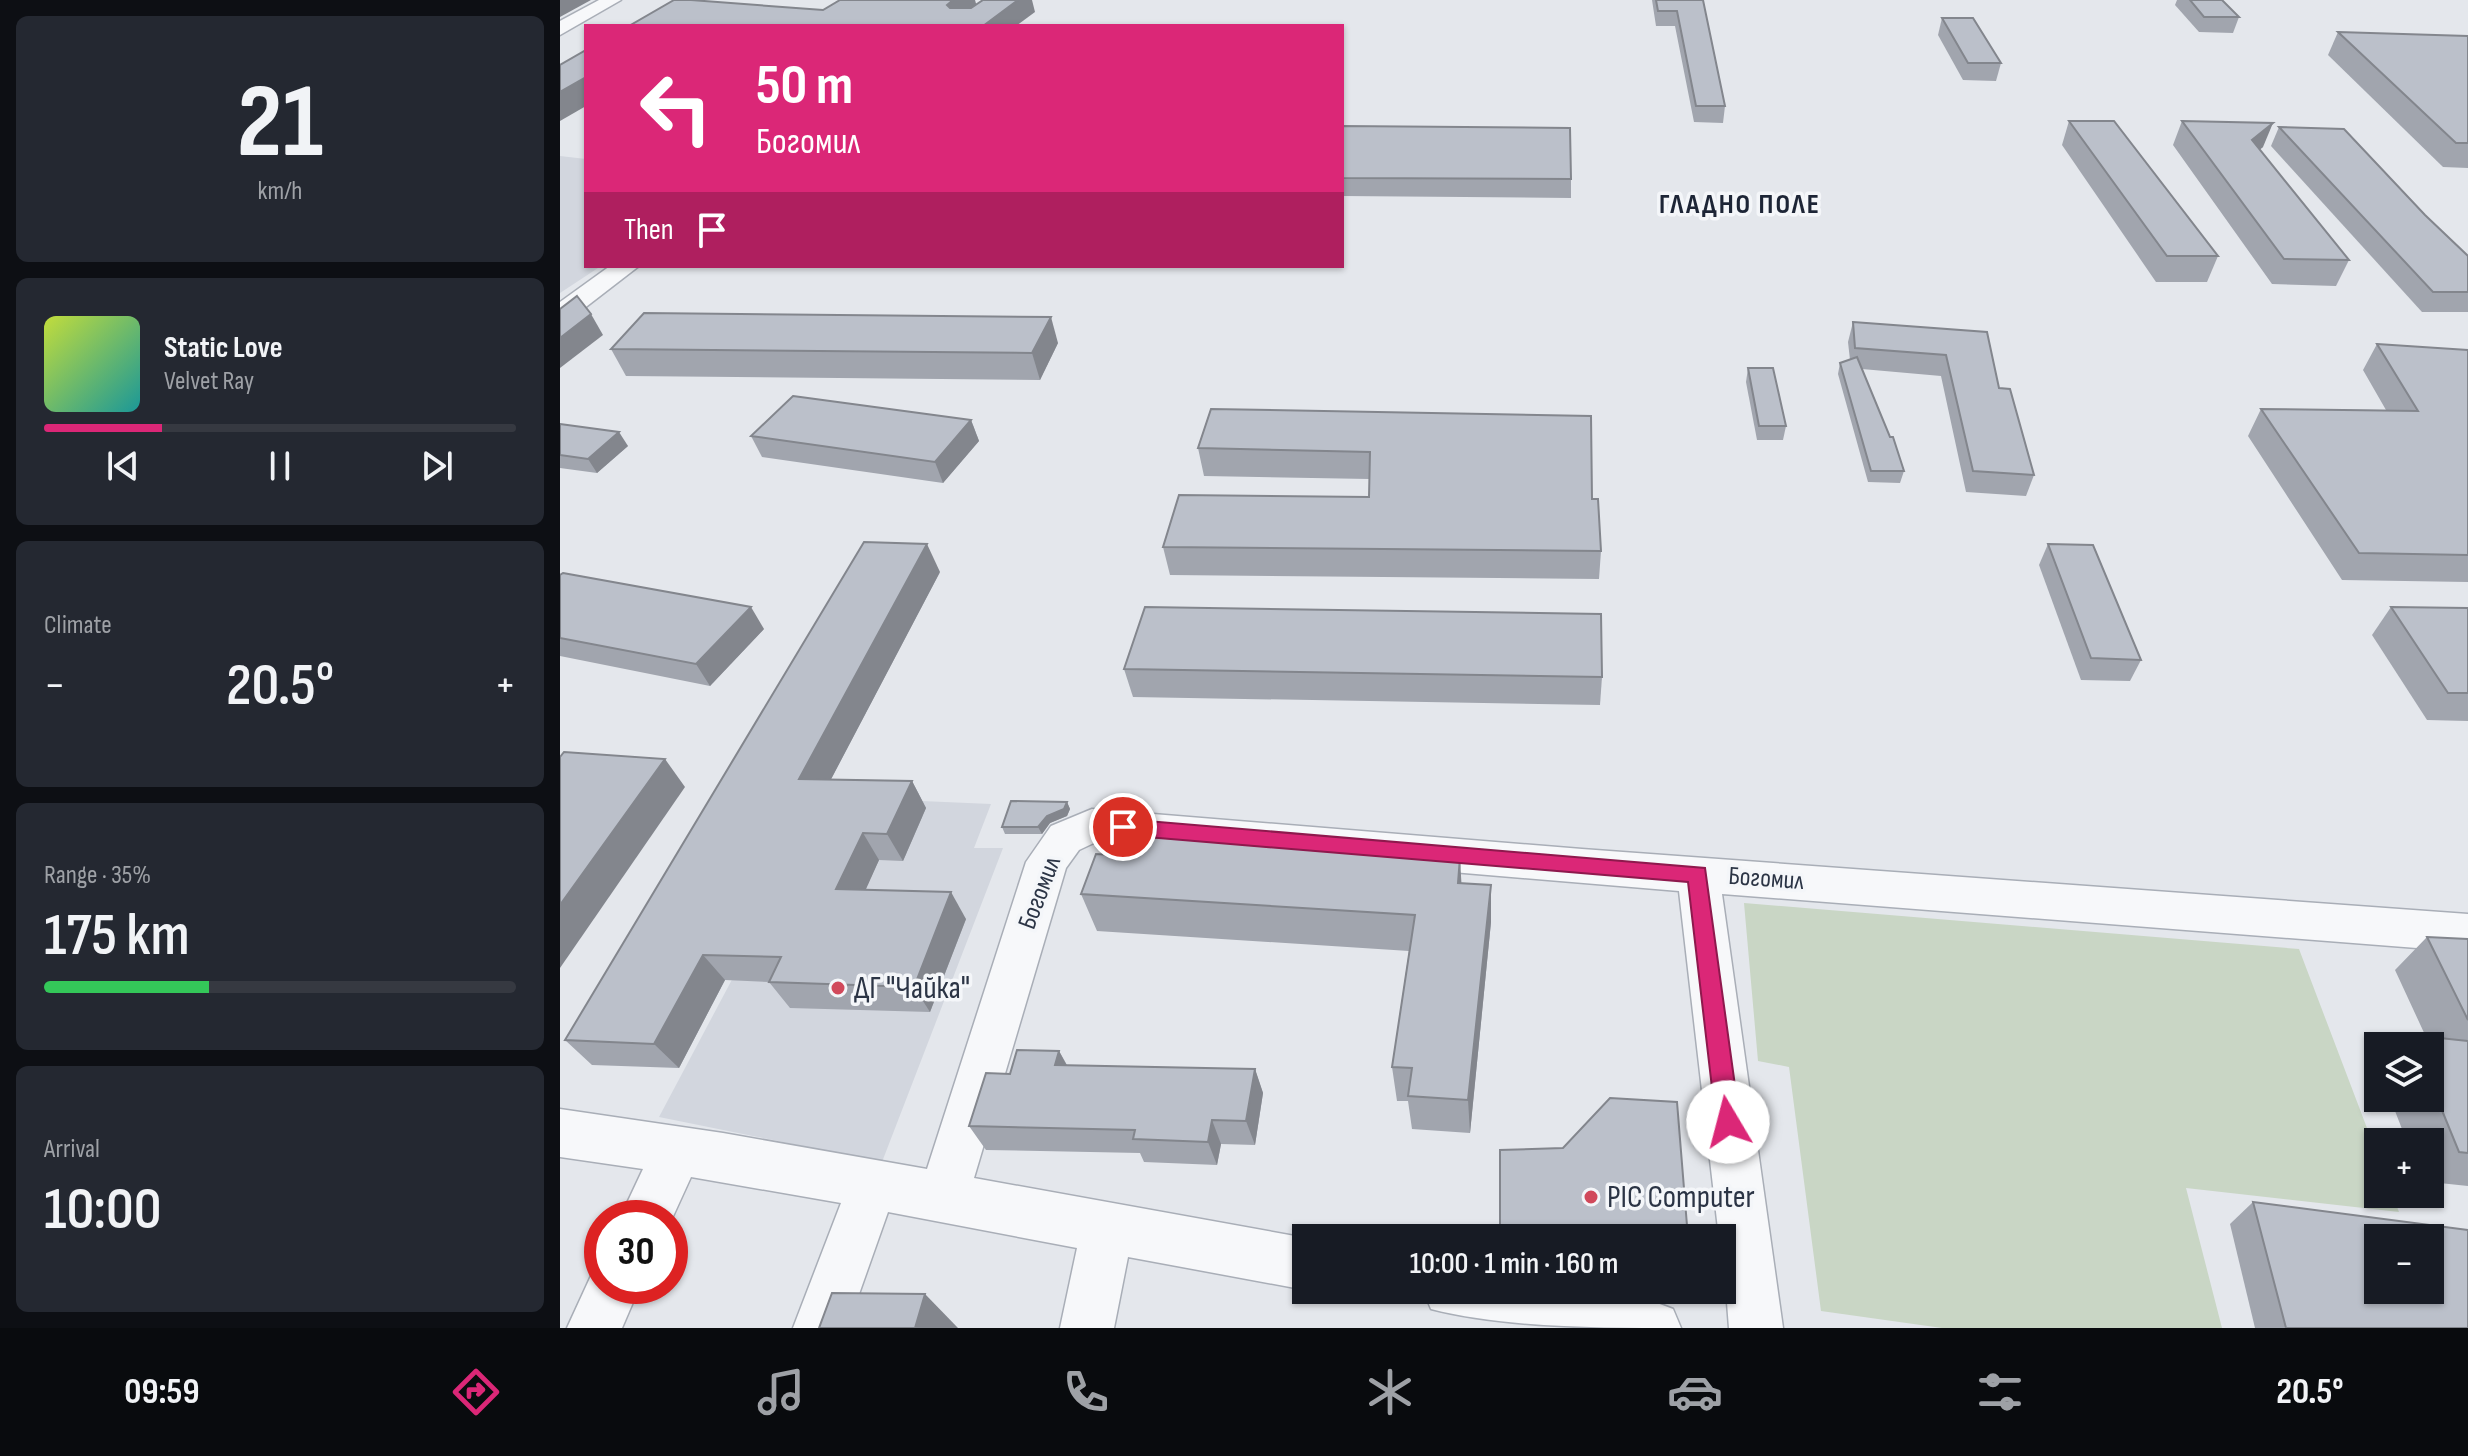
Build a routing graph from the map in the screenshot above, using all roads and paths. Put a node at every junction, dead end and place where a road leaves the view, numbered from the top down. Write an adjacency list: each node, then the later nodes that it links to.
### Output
1 (612, 0): 2 (street)
2 (560, 32): 3 (street)
3 (584, 36)
4 (623, 268): 5 (street)
5 (560, 314)
6 (1698, 874): 7 (street, Богомил); 11 (street, Богомил); 21 (street)
7 (2468, 933)
8 (560, 1133): 9 (street)
9 (678, 1151): 10 (street); 12 (street)
10 (873, 1184): 11 (street); 18 (street)
11 (943, 1198): 13 (street)
12 (655, 1200)
13 (1107, 1230): 14 (street); 19 (street)
14 (1292, 1262)
15 (605, 1304): 17 (street)
16 (1525, 1304): 20 (street)
17 (594, 1328)
18 (820, 1328)
19 (1087, 1328)
20 (1654, 1328)
21 (1756, 1328)

